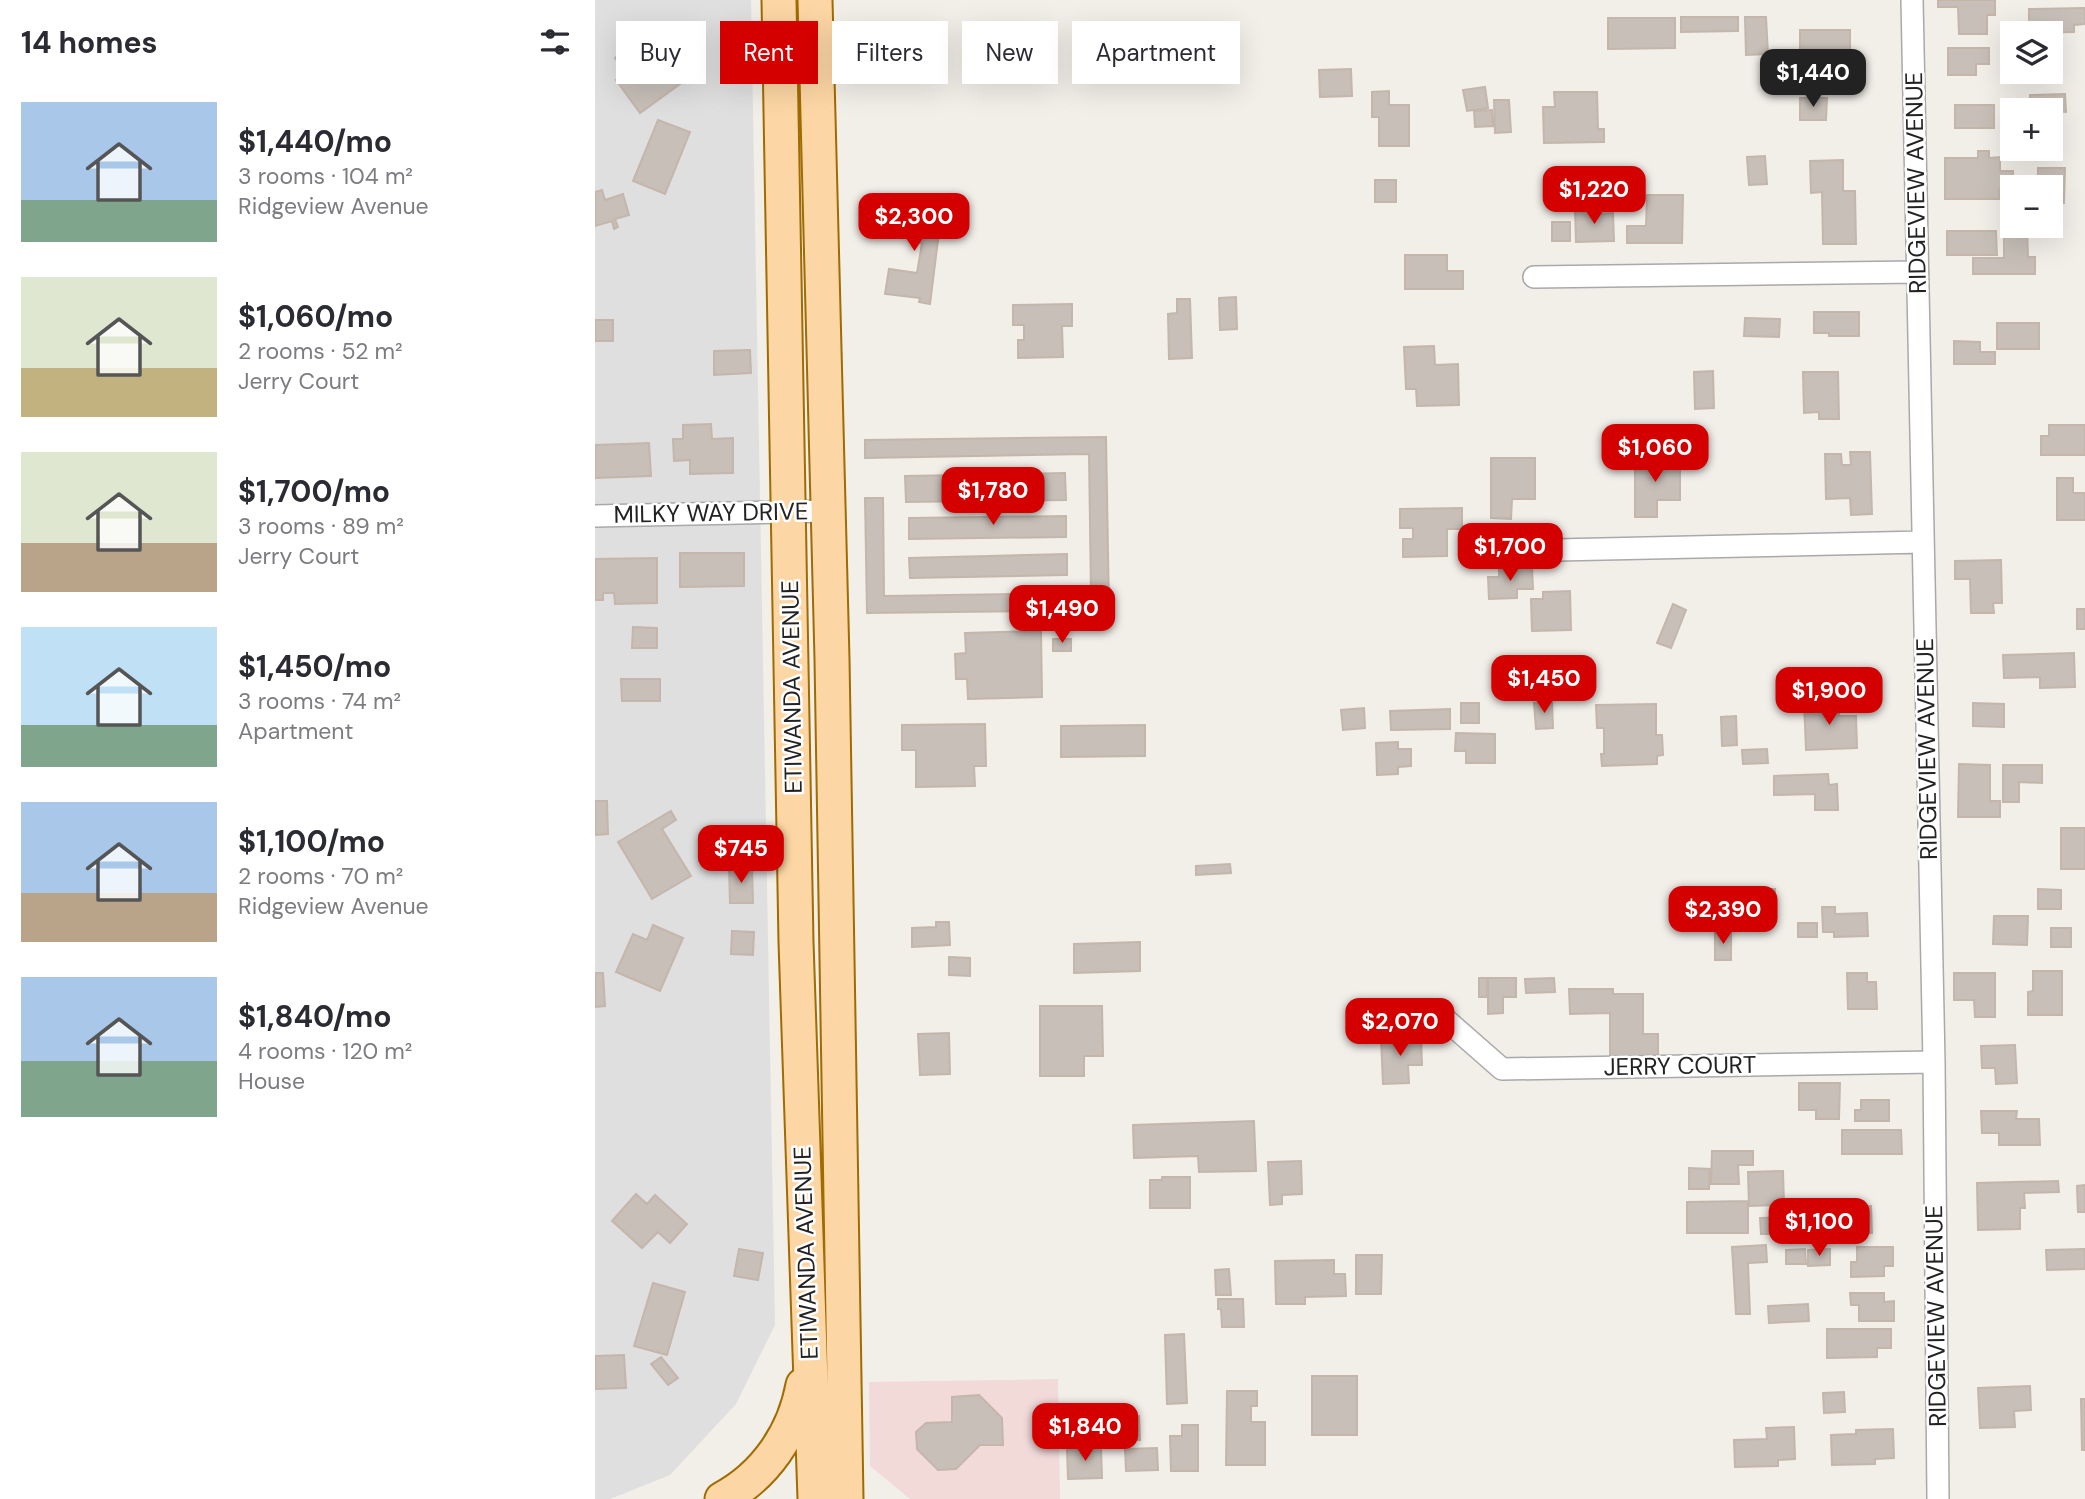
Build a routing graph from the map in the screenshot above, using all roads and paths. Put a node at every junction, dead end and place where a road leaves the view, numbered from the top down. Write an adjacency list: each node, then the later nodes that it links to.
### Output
1 (779, 0): 7 (main road, ETIWANDA AVENUE)
2 (814, 0): 6 (main road, ETIWANDA AVENUE)
3 (1912, 0): 4 (street, RIDGEVIEW AVENUE)
4 (1917, 272): 5 (street); 9 (street, RIDGEVIEW AVENUE)
5 (1534, 277)
6 (828, 511): 7 (street, MILKY WAY DRIVE); 16 (main road, ETIWANDA AVENUE)
7 (788, 512): 8 (street, MILKY WAY DRIVE); 13 (main road, ETIWANDA AVENUE)
8 (595, 516)
9 (1923, 542): 10 (street); 12 (street, RIDGEVIEW AVENUE)
10 (1530, 545)
11 (1445, 1019): 12 (street, JERRY COURT)
12 (1934, 1062): 17 (street, RIDGEVIEW AVENUE)
13 (810, 1352): 14 (main road); 15 (main road, ETIWANDA AVENUE)
14 (722, 1499)
15 (815, 1499)
16 (846, 1499)
17 (1938, 1499)

